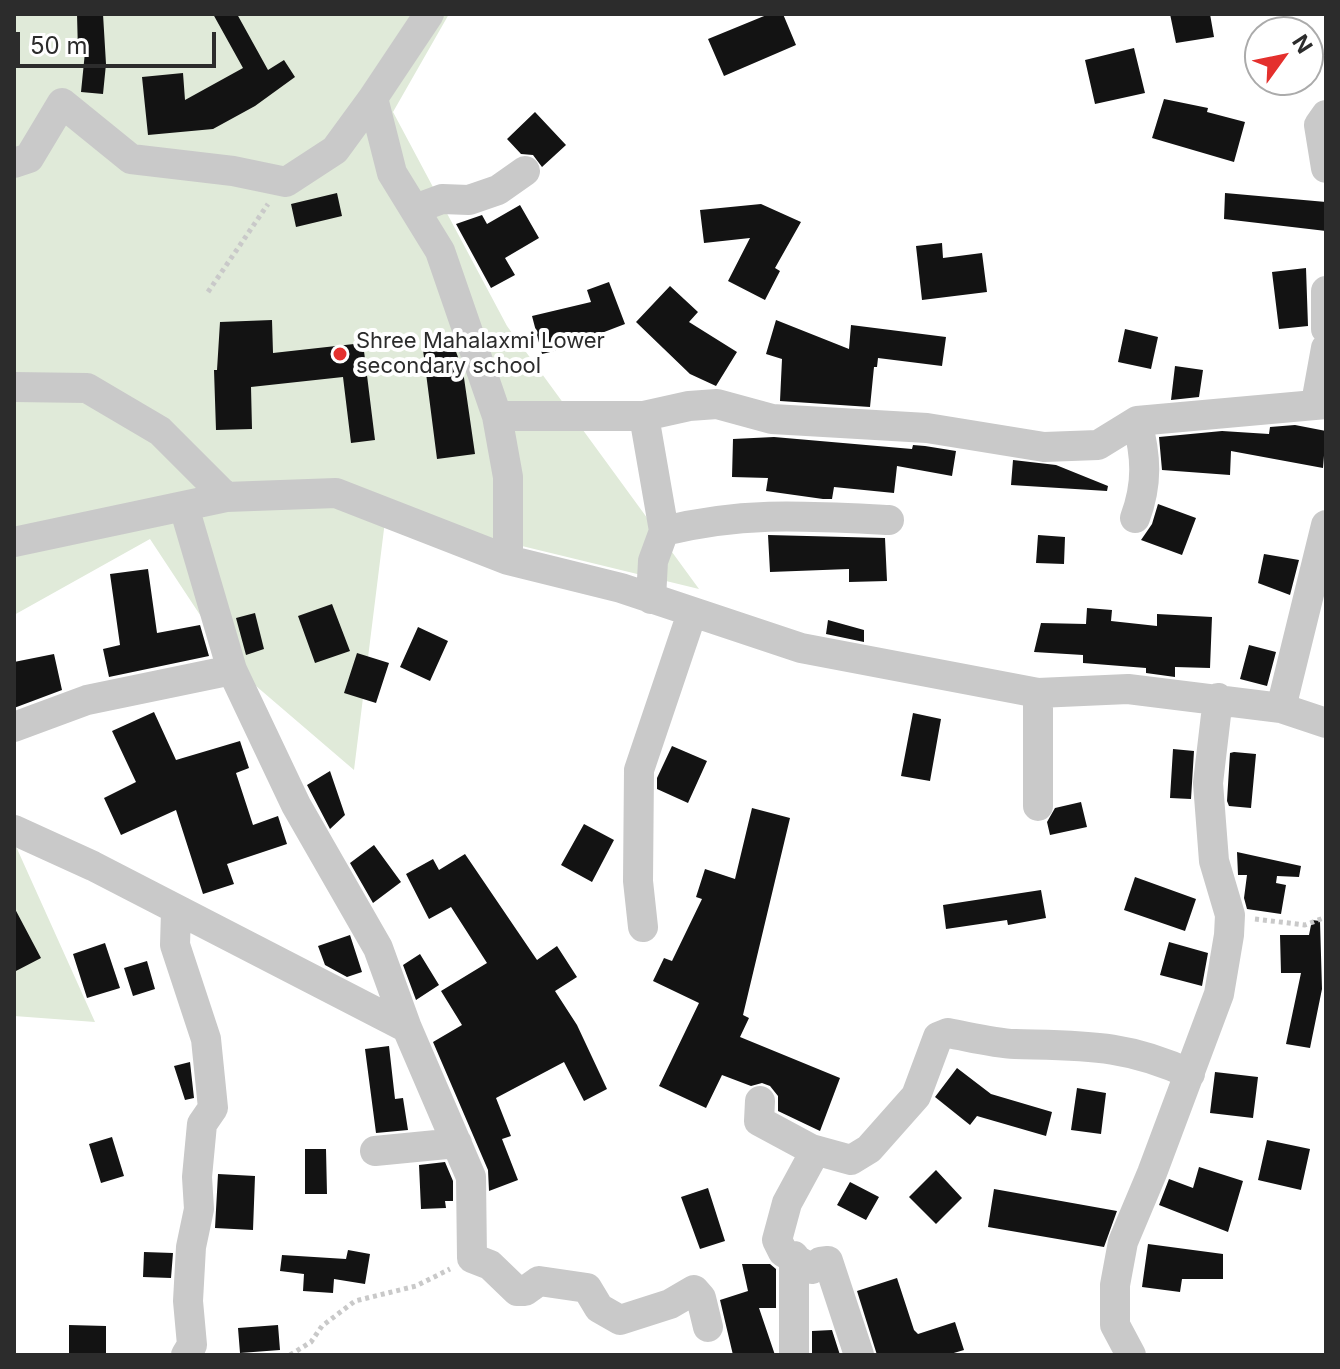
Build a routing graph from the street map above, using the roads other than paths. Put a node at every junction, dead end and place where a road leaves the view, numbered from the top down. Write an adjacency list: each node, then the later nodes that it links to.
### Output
1 (429, 14): 2 (street)
2 (373, 98): 4 (street); 7 (street)
3 (1326, 115): 5 (street)
4 (14, 163)
5 (1326, 168)
6 (525, 171): 7 (street)
7 (415, 209): 13 (street)
8 (1326, 291): 9 (street)
9 (1326, 329)
10 (1326, 348): 12 (street)
11 (14, 387): 16 (street)
12 (1321, 404): 15 (street)
13 (497, 416): 14 (street); 23 (street)
14 (644, 416): 15 (street); 21 (street)
15 (1137, 421): 18 (street)
16 (226, 497): 17 (street); 23 (street)
17 (184, 507): 22 (street); 26 (street)
18 (1135, 518)
19 (889, 520): 21 (street)
20 (1326, 525): 29 (street)
21 (664, 531): 24 (street)
22 (14, 542)
23 (508, 560): 24 (street)
24 (651, 599): 25 (street)
25 (692, 613): 27 (street); 35 (street)
26 (232, 670): 31 (street); 36 (street)
27 (1038, 693): 28 (street); 32 (street)
28 (1218, 698): 29 (street); 37 (street)
29 (1281, 708): 30 (street)
30 (1326, 723)
31 (14, 727)
32 (1038, 806)
33 (21, 843): 34 (street)
34 (176, 911): 36 (street); 44 (street)
35 (643, 927)
36 (407, 1028): 39 (street)
37 (1190, 1074): 40 (street); 47 (street)
38 (760, 1101): 40 (street)
39 (457, 1143): 41 (street); 43 (street)
40 (811, 1149): 42 (street)
41 (375, 1151)
42 (794, 1256): 45 (street); 46 (street)
43 (708, 1327)
44 (186, 1355)
45 (794, 1355)
46 (859, 1355)
47 (1131, 1355)

